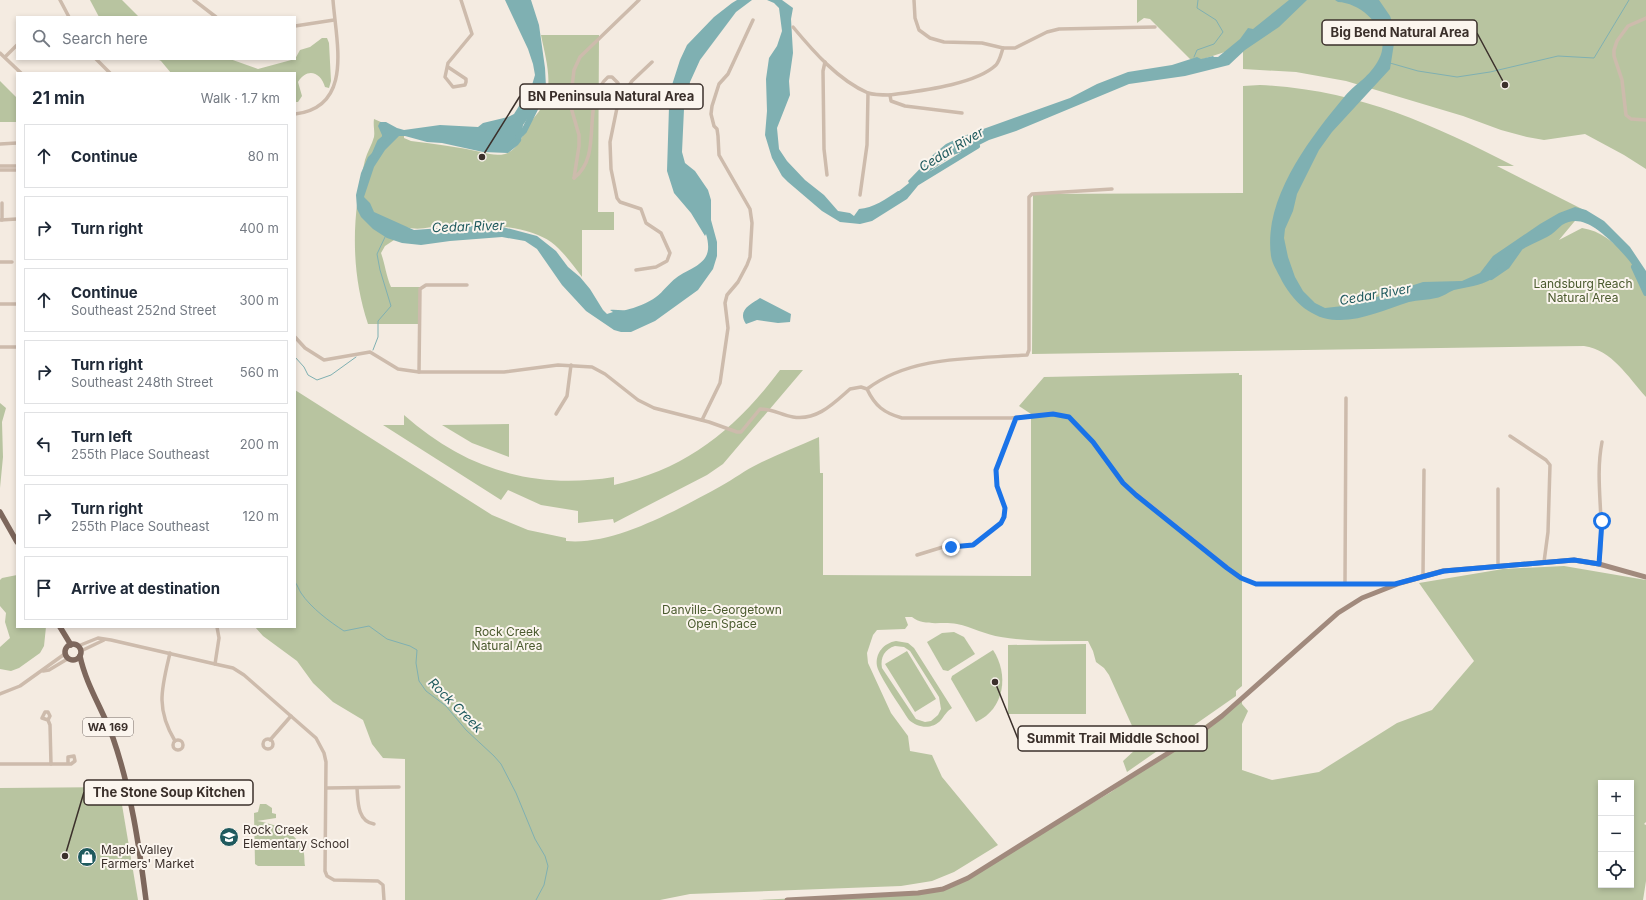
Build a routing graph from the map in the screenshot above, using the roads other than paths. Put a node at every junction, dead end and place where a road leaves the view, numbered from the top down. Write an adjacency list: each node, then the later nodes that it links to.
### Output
1 (60, 0): 7 (street)
2 (194, 0): 8 (street)
3 (332, 0): 10 (street)
4 (461, 0): 22 (street)
5 (639, 0): 27 (street)
6 (914, 0): 16 (street)
7 (68, 16)
8 (215, 16)
9 (1646, 18): 30 (street)
10 (334, 20): 12 (street); 29 (street)
11 (753, 20): 58 (street)
12 (296, 26)
13 (793, 27): 21 (street)
14 (1155, 27): 16 (street)
15 (16, 46): 18 (street)
16 (1003, 48): 26 (street)
17 (0, 53): 18 (street)
18 (5, 57): 23 (street)
19 (97, 60): 24 (street)
20 (652, 62): 27 (street)
21 (825, 62): 25 (street); 37 (street)
22 (448, 68): 22 (street)
23 (20, 72)
24 (109, 72)
25 (868, 93): 26 (street); 39 (street)
26 (890, 95): 28 (street)
27 (618, 103): 45 (street)
28 (962, 113)
29 (296, 114)
30 (1646, 120)
31 (16, 143): 32 (street)
32 (0, 144)
33 (0, 166): 34 (street)
34 (16, 166)
35 (0, 170): 36 (street)
36 (16, 170)
37 (827, 175)
38 (1112, 189): 54 (street)
39 (860, 195)
40 (2, 203): 42 (street)
41 (16, 219): 42 (street)
42 (1, 220)
43 (0, 262): 44 (street)
44 (12, 262)
45 (636, 270)
46 (467, 285): 53 (street)
47 (0, 304): 48 (street)
48 (16, 304)
49 (296, 338): 53 (street)
50 (0, 347): 51 (street)
51 (16, 347)
52 (571, 365): 53 (street); 56 (street); 58 (street)
53 (419, 372)
54 (867, 389): 57 (street); 58 (street)
55 (1346, 398): 71 (street)
56 (556, 414)
57 (1016, 418): 65 (street); 71 (street)
58 (702, 420)
59 (1510, 436): 66 (street)
60 (1602, 442): 67 (street)
61 (1424, 470): 69 (street)
62 (1498, 489): 68 (street)
63 (0, 512): 64 (main road)
64 (16, 540)
65 (917, 556)
66 (1544, 562): 67 (street); 68 (street)
67 (1599, 564): 70 (street)
68 (1498, 566): 69 (street)
69 (1423, 576): 72 (street)
70 (1646, 578)
71 (1345, 584): 72 (street)
72 (1395, 584): 94 (street)
73 (60, 628): 76 (main road, WA 169)
74 (217, 628): 78 (street)
75 (80, 651): 76 (main road); 76 (main road); 77 (street); 79 (main road, WA 169)
76 (69, 653): 79 (main road, WA 169); 80 (street)
77 (170, 653): 78 (street); 84 (street)
78 (215, 664): 81 (street)
79 (83, 672): 92 (main road, WA 169)
80 (0, 694)
81 (291, 716): 83 (street); 89 (street)
82 (48, 720): 87 (street)
83 (270, 740)
84 (175, 741)
85 (68, 763): 87 (street)
86 (0, 764): 87 (street)
87 (51, 764)
88 (399, 787): 90 (street)
89 (326, 788): 90 (street); 93 (street)
90 (357, 788): 91 (street)
91 (374, 824)
92 (146, 900)
93 (384, 900)
94 (787, 900)

